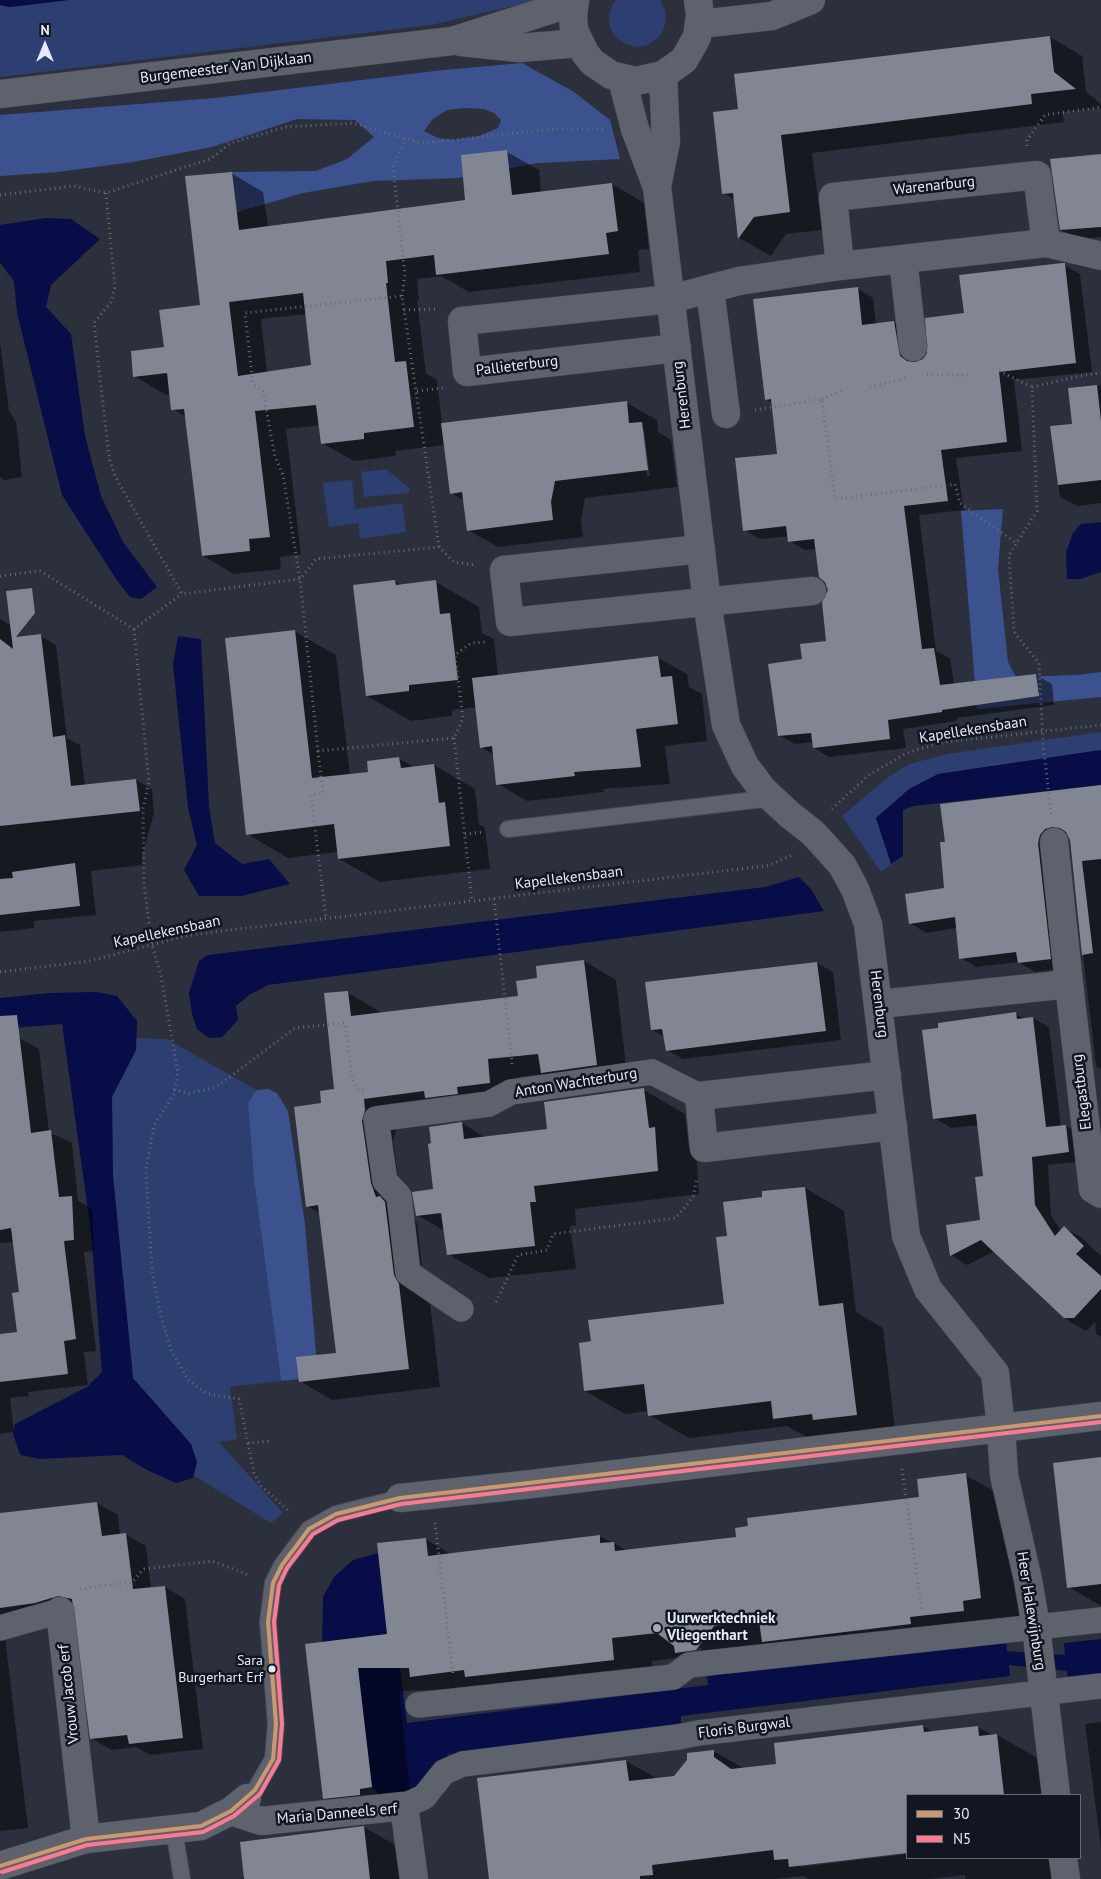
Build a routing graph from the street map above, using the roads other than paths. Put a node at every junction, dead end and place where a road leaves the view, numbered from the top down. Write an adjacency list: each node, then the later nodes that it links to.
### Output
1 (811, 0): 3 (street)
2 (575, 1): 4 (street, Burgemeester Van Dijklaan); 5 (street)
3 (699, 12): 6 (street)
4 (452, 41): 5 (street, Burgemeester Van Dijklaan); 8 (street, Burgemeester Van Dijklaan)
5 (579, 43): 7 (street)
6 (663, 75): 7 (street); 9 (street, Herenburg)
7 (622, 79): 9 (street, Herenburg)
8 (0, 94)
9 (657, 187): 15 (street, Herenburg)
10 (1046, 243): 11 (street); 12 (street); 13 (street, Warenarburg)
11 (1101, 256)
12 (903, 259): 13 (street); 16 (street)
13 (840, 266): 14 (street)
14 (710, 289): 15 (street); 18 (street)
15 (671, 299): 17 (street, Herenburg); 17 (street, Pallieterburg)
16 (913, 347)
17 (677, 348): 19 (street, Herenburg)
18 (726, 414)
19 (701, 549): 21 (street, Herenburg); 21 (street)
20 (812, 591): 21 (street)
21 (707, 602): 22 (street, Herenburg)
22 (772, 798): 23 (lane); 26 (street, Herenburg)
23 (508, 829)
24 (1054, 842): 25 (street, Elegastburg)
25 (1069, 984): 26 (street); 30 (street, Elegastburg)
26 (880, 1004): 27 (street, Herenburg)
27 (888, 1075): 28 (street); 29 (street, Herenburg)
28 (699, 1096): 29 (street); 31 (street, Anton Wachterburg)
29 (893, 1126): 33 (street, Herenburg)
30 (1101, 1194)
31 (461, 1309)
32 (1101, 1416): 33 (street)
33 (1001, 1428): 34 (street); 38 (street, Heer Halewijnburg)
34 (400, 1498): 43 (lane)
35 (60, 1611): 37 (street); 46 (street, Vrouw Jacob erf)
36 (1101, 1620): 38 (street)
37 (0, 1628)
38 (1037, 1632): 39 (street, Heer Halewijnburg); 41 (street)
39 (1042, 1684): 40 (street, Floris Burgwal); 42 (street, Heer Halewijnburg); 44 (street, Floris Burgwal)
40 (1101, 1686)
41 (418, 1705)
42 (1056, 1794)
43 (239, 1805): 44 (street, Maria Danneels erf); 45 (street)
44 (404, 1806): 50 (street, Maria Danneels erf)
45 (174, 1830): 46 (street); 49 (lane)
46 (86, 1839): 48 (street)
47 (1063, 1859): 51 (street)
48 (0, 1866)
49 (182, 1879)
50 (414, 1879)
51 (1066, 1879)

